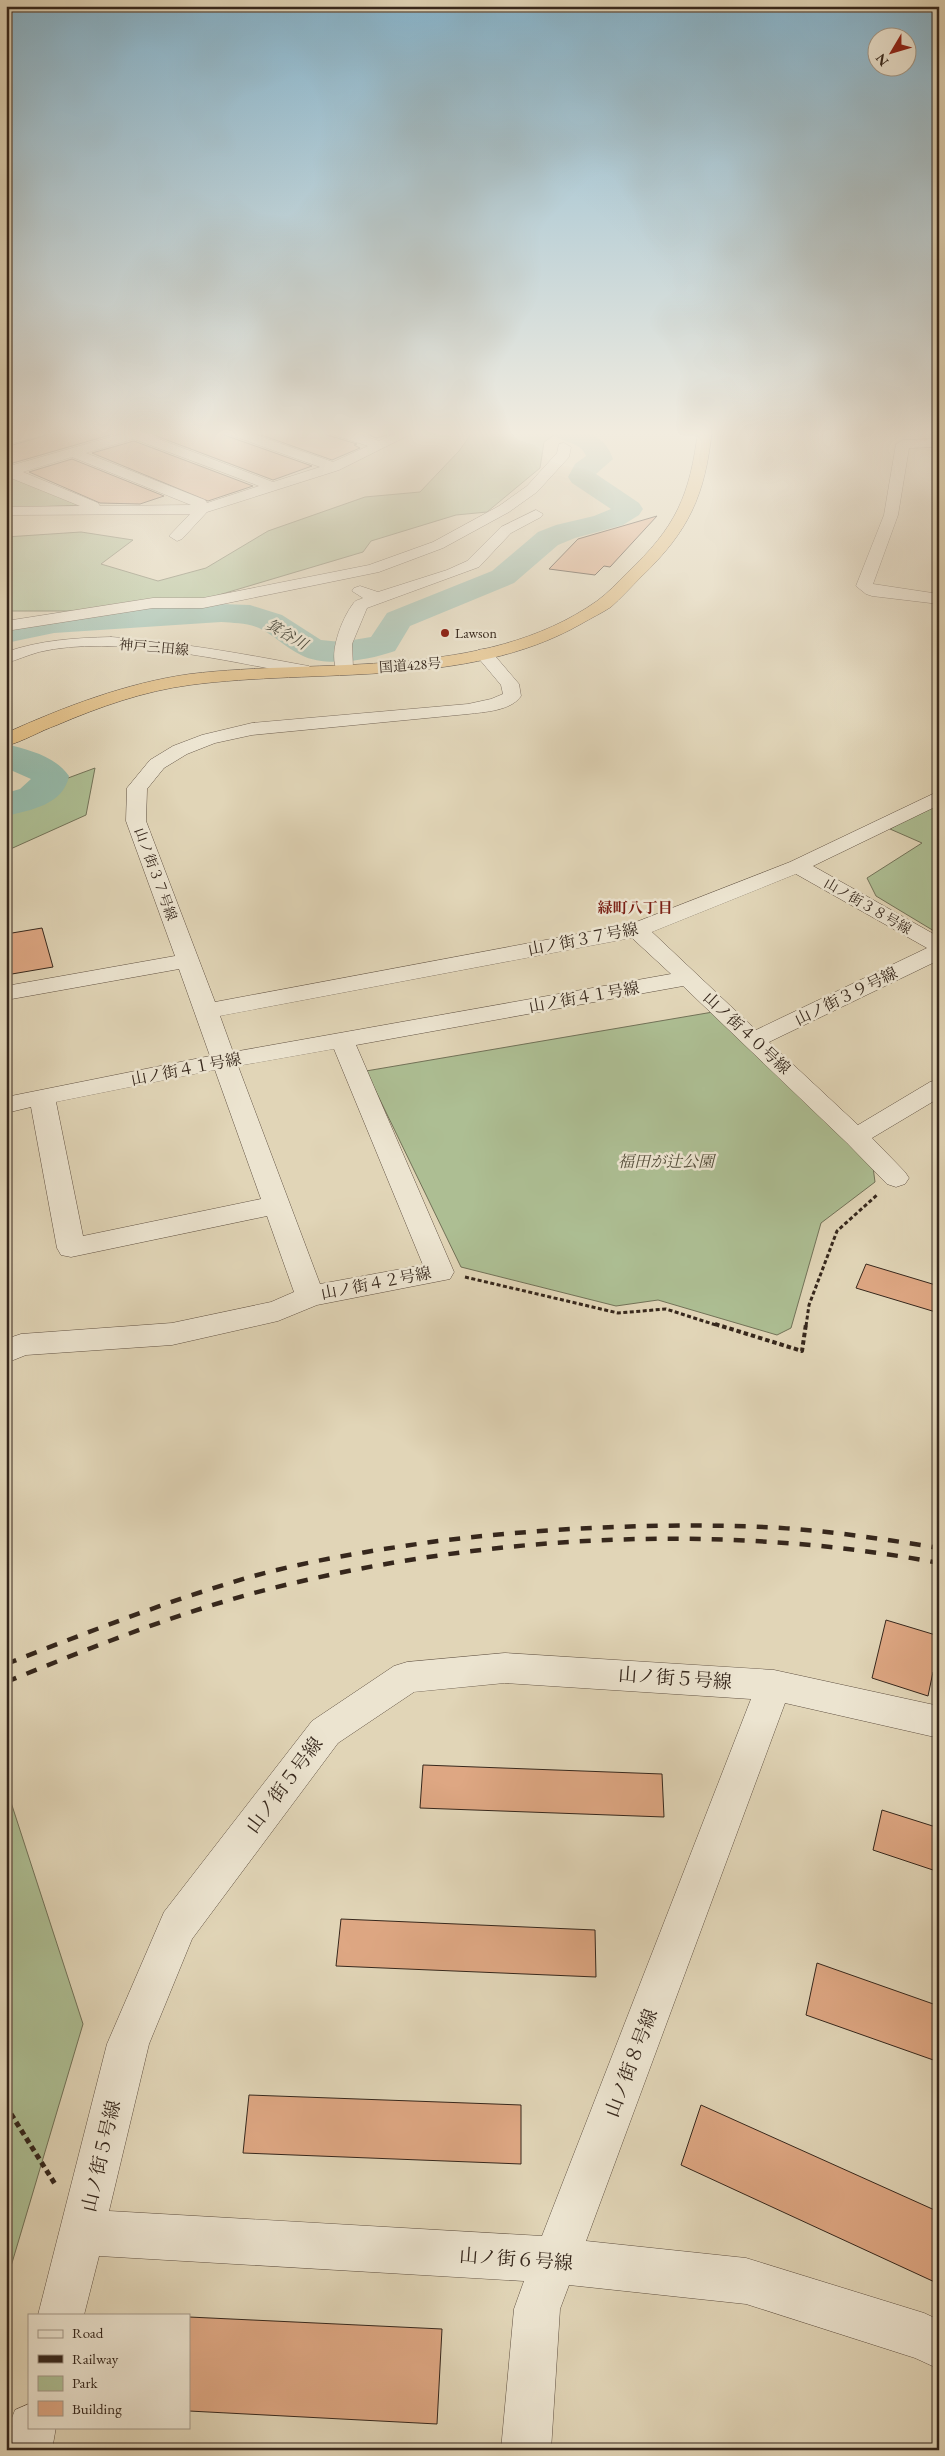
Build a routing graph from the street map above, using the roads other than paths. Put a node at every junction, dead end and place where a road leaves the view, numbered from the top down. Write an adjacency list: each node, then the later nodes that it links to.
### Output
1 (439, 545): 5 (street)
2 (492, 545): 6 (street)
3 (663, 545): 9 (highway, 国道428号)
4 (880, 545): 7 (street)
5 (329, 577): 6 (street); 8 (street)
6 (377, 598): 10 (street)
7 (939, 599)
8 (6, 626)
9 (484, 654): 10 (highway, 国道428号); 19 (street, 山ノ街３７号線)
10 (344, 657): 12 (highway, 国道428号)
11 (6, 658): 12 (street, 神戸三田線)
12 (303, 670): 13 (highway, 国道428号)
13 (9, 738)
14 (939, 797): 15 (street, 山ノ街３７号線)
15 (797, 866): 16 (street, 山ノ街３７号線); 17 (street, 山ノ街３８号線)
16 (638, 930): 20 (street, 山ノ街４０号線); 22 (street, 山ノ街３７号線)
17 (939, 946)
18 (939, 951): 24 (street, 山ノ街３９号線)
19 (187, 961): 21 (street); 22 (street, 山ノ街３７号線)
20 (689, 978): 23 (street, 山ノ街４１号線); 24 (street, 山ノ街４０号線)
21 (6, 993)
22 (206, 1011): 25 (street, 山ノ街３７号線)
23 (342, 1040): 25 (street, 山ノ街４１号線); 32 (street, 山ノ街４２号線)
24 (754, 1040): 29 (street, 山ノ街４０号線)
25 (224, 1061): 27 (street, 山ノ街４１号線); 31 (street, 山ノ街４２号線)
26 (939, 1087): 29 (street)
27 (42, 1098): 28 (street, 山ノ街４１号線); 31 (street)
28 (6, 1104)
29 (856, 1137): 30 (street, 山ノ街４０号線)
30 (896, 1178)
31 (277, 1205): 32 (street, 山ノ街４２号線)
32 (310, 1296): 33 (street)
33 (6, 1352)
34 (774, 1684): 35 (street, 山ノ街５号線); 36 (street, 山ノ街５号線); 37 (street, 山ノ街８号線)
35 (939, 1722)
36 (83, 2232): 37 (street, 山ノ街６号線); 38 (street, 山ノ街５号線)
37 (554, 2260): 39 (street, 山ノ街６号線); 42 (street, 山ノ街８号線)
38 (62, 2314)
39 (939, 2345)
40 (32, 2428): 41 (street)
41 (27, 2450)
42 (526, 2450)

